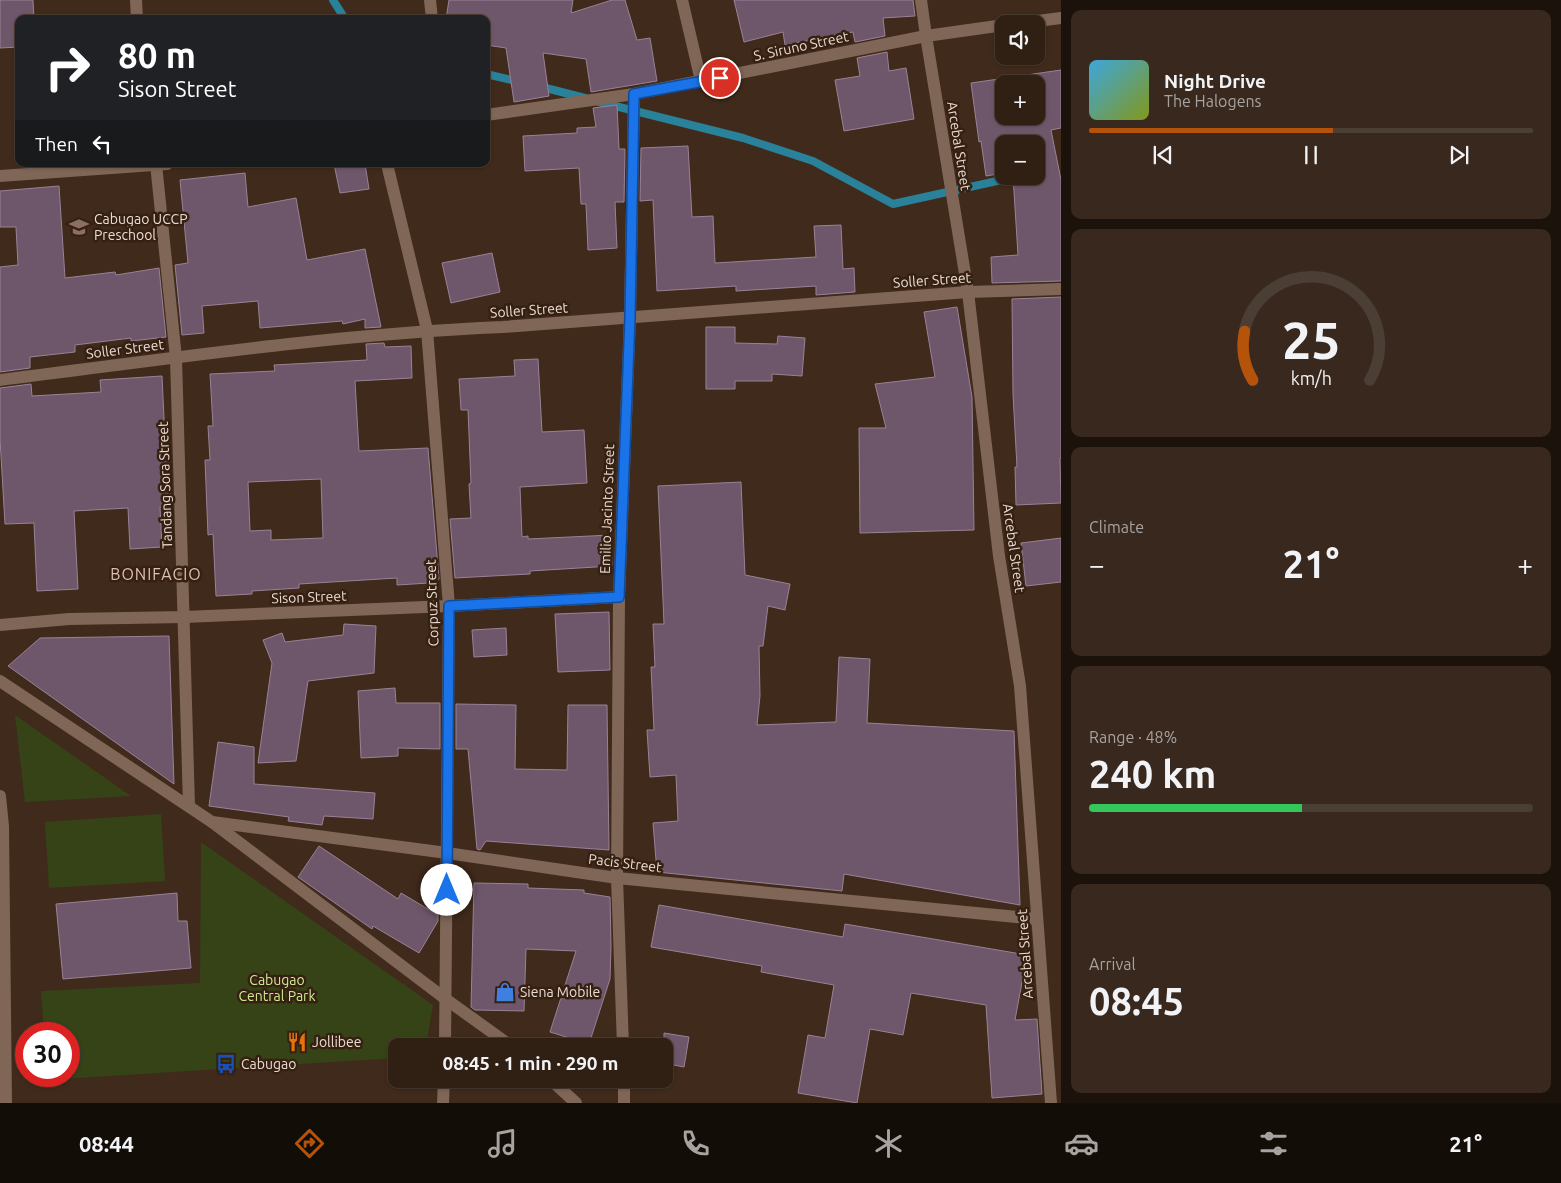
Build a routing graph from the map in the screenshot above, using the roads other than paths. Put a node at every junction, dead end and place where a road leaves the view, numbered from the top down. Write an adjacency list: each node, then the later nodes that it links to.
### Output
1 (136, 0): 5 (street)
2 (430, 0): 6 (street)
3 (682, 0): 11 (street)
4 (921, 0): 10 (street, Arcebal Street)
5 (137, 15)
6 (432, 15)
7 (1061, 18): 8 (street)
8 (1045, 20)
9 (995, 26): 10 (street, S. Siruno Street)
10 (926, 36): 11 (street, S. Siruno Street); 19 (street, Arcebal Street)
11 (702, 81): 12 (street, S. Siruno Street)
12 (634, 94): 13 (street, S. Siruno Street); 20 (street, Emilio Jacinto Street)
13 (490, 115)
14 (120, 167): 17 (street)
15 (160, 167): 22 (street, Tandang Sora Street)
16 (389, 167): 21 (street, Corpuz Street)
17 (0, 176)
18 (1061, 289): 19 (street, Soller Street)
19 (968, 292): 20 (street, Soller Street); 35 (street, Arcebal Street)
20 (630, 318): 21 (street, Soller Street); 24 (street, Emilio Jacinto Street)
21 (427, 330): 22 (street, Soller Street); 25 (street, Corpuz Street)
22 (176, 358): 23 (street, Soller Street); 26 (street, Tandang Sora Street)
23 (0, 380)
24 (619, 597): 25 (street, Sison Street); 34 (street, Emilio Jacinto Street)
25 (449, 606): 26 (street, Sison Street); 33 (street, Corpuz Street)
26 (184, 617): 27 (street, Sison Street); 30 (street, Tandang Sora Street)
27 (0, 625)
28 (0, 681): 30 (street)
29 (0, 796): 32 (street)
30 (189, 806): 31 (street)
31 (212, 822): 33 (street, Pacis Street); 36 (street)
32 (1, 826): 43 (street)
33 (447, 853): 34 (street, Pacis Street); 36 (street, Corpuz Street)
34 (617, 878): 35 (street, Pacis Street); 39 (street, Emilio Jacinto Street)
35 (1037, 919): 47 (street, Arcebal Street)
36 (446, 1000): 37 (street, Corpuz Street); 38 (street)
37 (445, 1038)
38 (500, 1038)
39 (622, 1038)
40 (444, 1088): 44 (street)
41 (560, 1088): 45 (street)
42 (624, 1088): 46 (street)
43 (6, 1103)
44 (444, 1103)
45 (576, 1103)
46 (624, 1103)
47 (1051, 1103)

